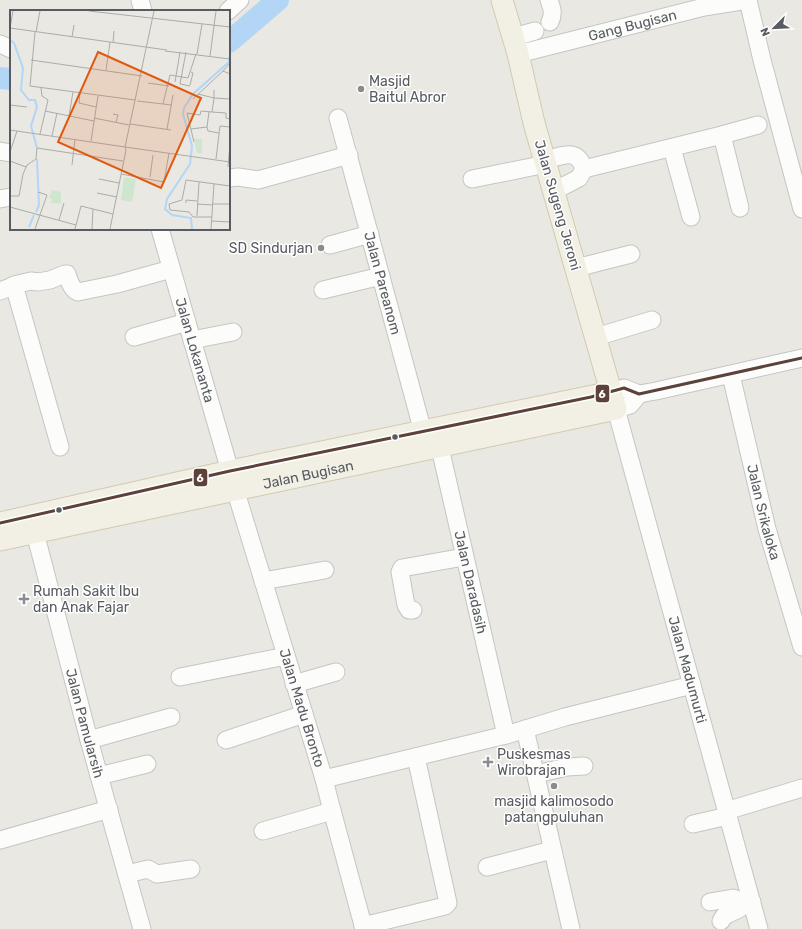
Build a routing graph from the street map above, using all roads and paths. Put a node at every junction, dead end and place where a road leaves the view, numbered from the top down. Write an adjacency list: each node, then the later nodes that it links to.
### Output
1 (140, 0): 6 (street)
2 (240, 0): 7 (street)
3 (502, 0): 11 (main road, Jalan Sugeng Jeroni)
4 (549, 0): 8 (street)
5 (748, 0): 11 (street, Gang Bugisan); 28 (street)
6 (143, 10)
7 (229, 10)
8 (550, 22)
9 (535, 31): 11 (street)
10 (0, 44): 12 (street)
11 (516, 46): 20 (main road, Jalan Sugeng Jeroni)
12 (10, 49)
13 (338, 118): 19 (street, Jalan Pareanom)
14 (758, 125): 15 (street)
15 (722, 135): 16 (street); 27 (street)
16 (672, 148): 21 (street); 29 (street)
17 (0, 151): 18 (street)
18 (10, 153)
19 (349, 155): 22 (street); 31 (street, Jalan Pareanom)
20 (545, 162): 21 (street); 23 (street); 24 (main road, Jalan Sugeng Jeroni)
21 (584, 169): 24 (street)
22 (230, 178)
23 (472, 180)
24 (554, 191): 34 (main road, Jalan Sugeng Jeroni)
25 (10, 197): 26 (street)
26 (0, 199)
27 (740, 208)
28 (802, 209)
29 (690, 217)
30 (160, 230): 35 (street, Jalan Lokananta)
31 (370, 234): 32 (street); 36 (street, Jalan Pareanom)
32 (330, 245)
33 (631, 254): 34 (street)
34 (576, 268): 42 (main road, Jalan Sugeng Jeroni)
35 (171, 269): 37 (street); 40 (street, Jalan Lokananta)
36 (381, 276): 38 (street); 48 (street, Jalan Pareanom)
37 (7, 288): 49 (street)
38 (323, 290)
39 (652, 320): 42 (street)
40 (187, 322): 43 (street); 44 (street, Jalan Lokananta)
41 (233, 332): 44 (street)
42 (596, 336): 47 (main road, Jalan Sugeng Jeroni)
43 (134, 337)
44 (192, 340): 50 (street, Jalan Lokananta)
45 (802, 358): 46 (street)
46 (731, 375): 47 (street); 58 (street, Jalan Srikaloka)
47 (614, 400): 48 (main road, Jalan Bugisan); 63 (street, Jalan Madumurti)
48 (436, 438): 50 (main road, Jalan Bugisan); 54 (street, Jalan Daradasih); 66 (street, Jalan Daradasih)
49 (60, 447)
50 (233, 480): 52 (main road, Jalan Bugisan); 56 (street, Jalan Madu Bronto)
51 (0, 523): 52 (main road, Jalan Bugisan)
52 (33, 525): 53 (main road, Jalan Bugisan); 67 (street, Jalan Pamularsih)
53 (0, 540)
54 (464, 557): 57 (street); 66 (street, Jalan Daradasih)
55 (325, 570): 56 (street)
56 (263, 581): 59 (street, Jalan Madu Bronto)
57 (413, 610)
58 (802, 647)
59 (286, 656): 61 (street); 62 (street, Jalan Madu Bronto)
60 (336, 672): 62 (street)
61 (180, 677)
62 (294, 684): 64 (street, Jalan Madu Bronto)
63 (692, 685): 66 (street); 78 (street, Jalan Madumurti)
64 (304, 714): 68 (street); 74 (street, Jalan Madu Bronto)
65 (171, 717): 67 (street)
66 (515, 732): 69 (street); 72 (street, Jalan Daradasih)
67 (90, 740): 73 (street, Jalan Pamularsih)
68 (226, 740)
69 (416, 757): 74 (street); 89 (street)
70 (147, 764): 73 (street)
71 (584, 766): 72 (street)
72 (536, 774): 82 (street, Jalan Daradasih)
73 (99, 776): 76 (street, Jalan Pamularsih)
74 (324, 779): 77 (street, Jalan Madu Bronto)
75 (802, 788): 78 (street)
76 (108, 809): 81 (street); 85 (street, Jalan Pamularsih)
77 (332, 811): 80 (street); 89 (street, Jalan Madu Bronto)
78 (727, 813): 79 (street); 87 (street, Jalan Madumurti)
79 (693, 824)
80 (263, 831)
81 (0, 840)
82 (552, 850): 83 (street); 91 (street, Jalan Daradasih)
83 (487, 867)
84 (191, 870): 85 (street)
85 (127, 874): 90 (street, Jalan Pamularsih)
86 (710, 902): 87 (street)
87 (745, 903): 88 (street); 92 (street, Jalan Madumurti)
88 (721, 921)
89 (364, 928)
90 (142, 929)
91 (571, 929)
92 (759, 929)

